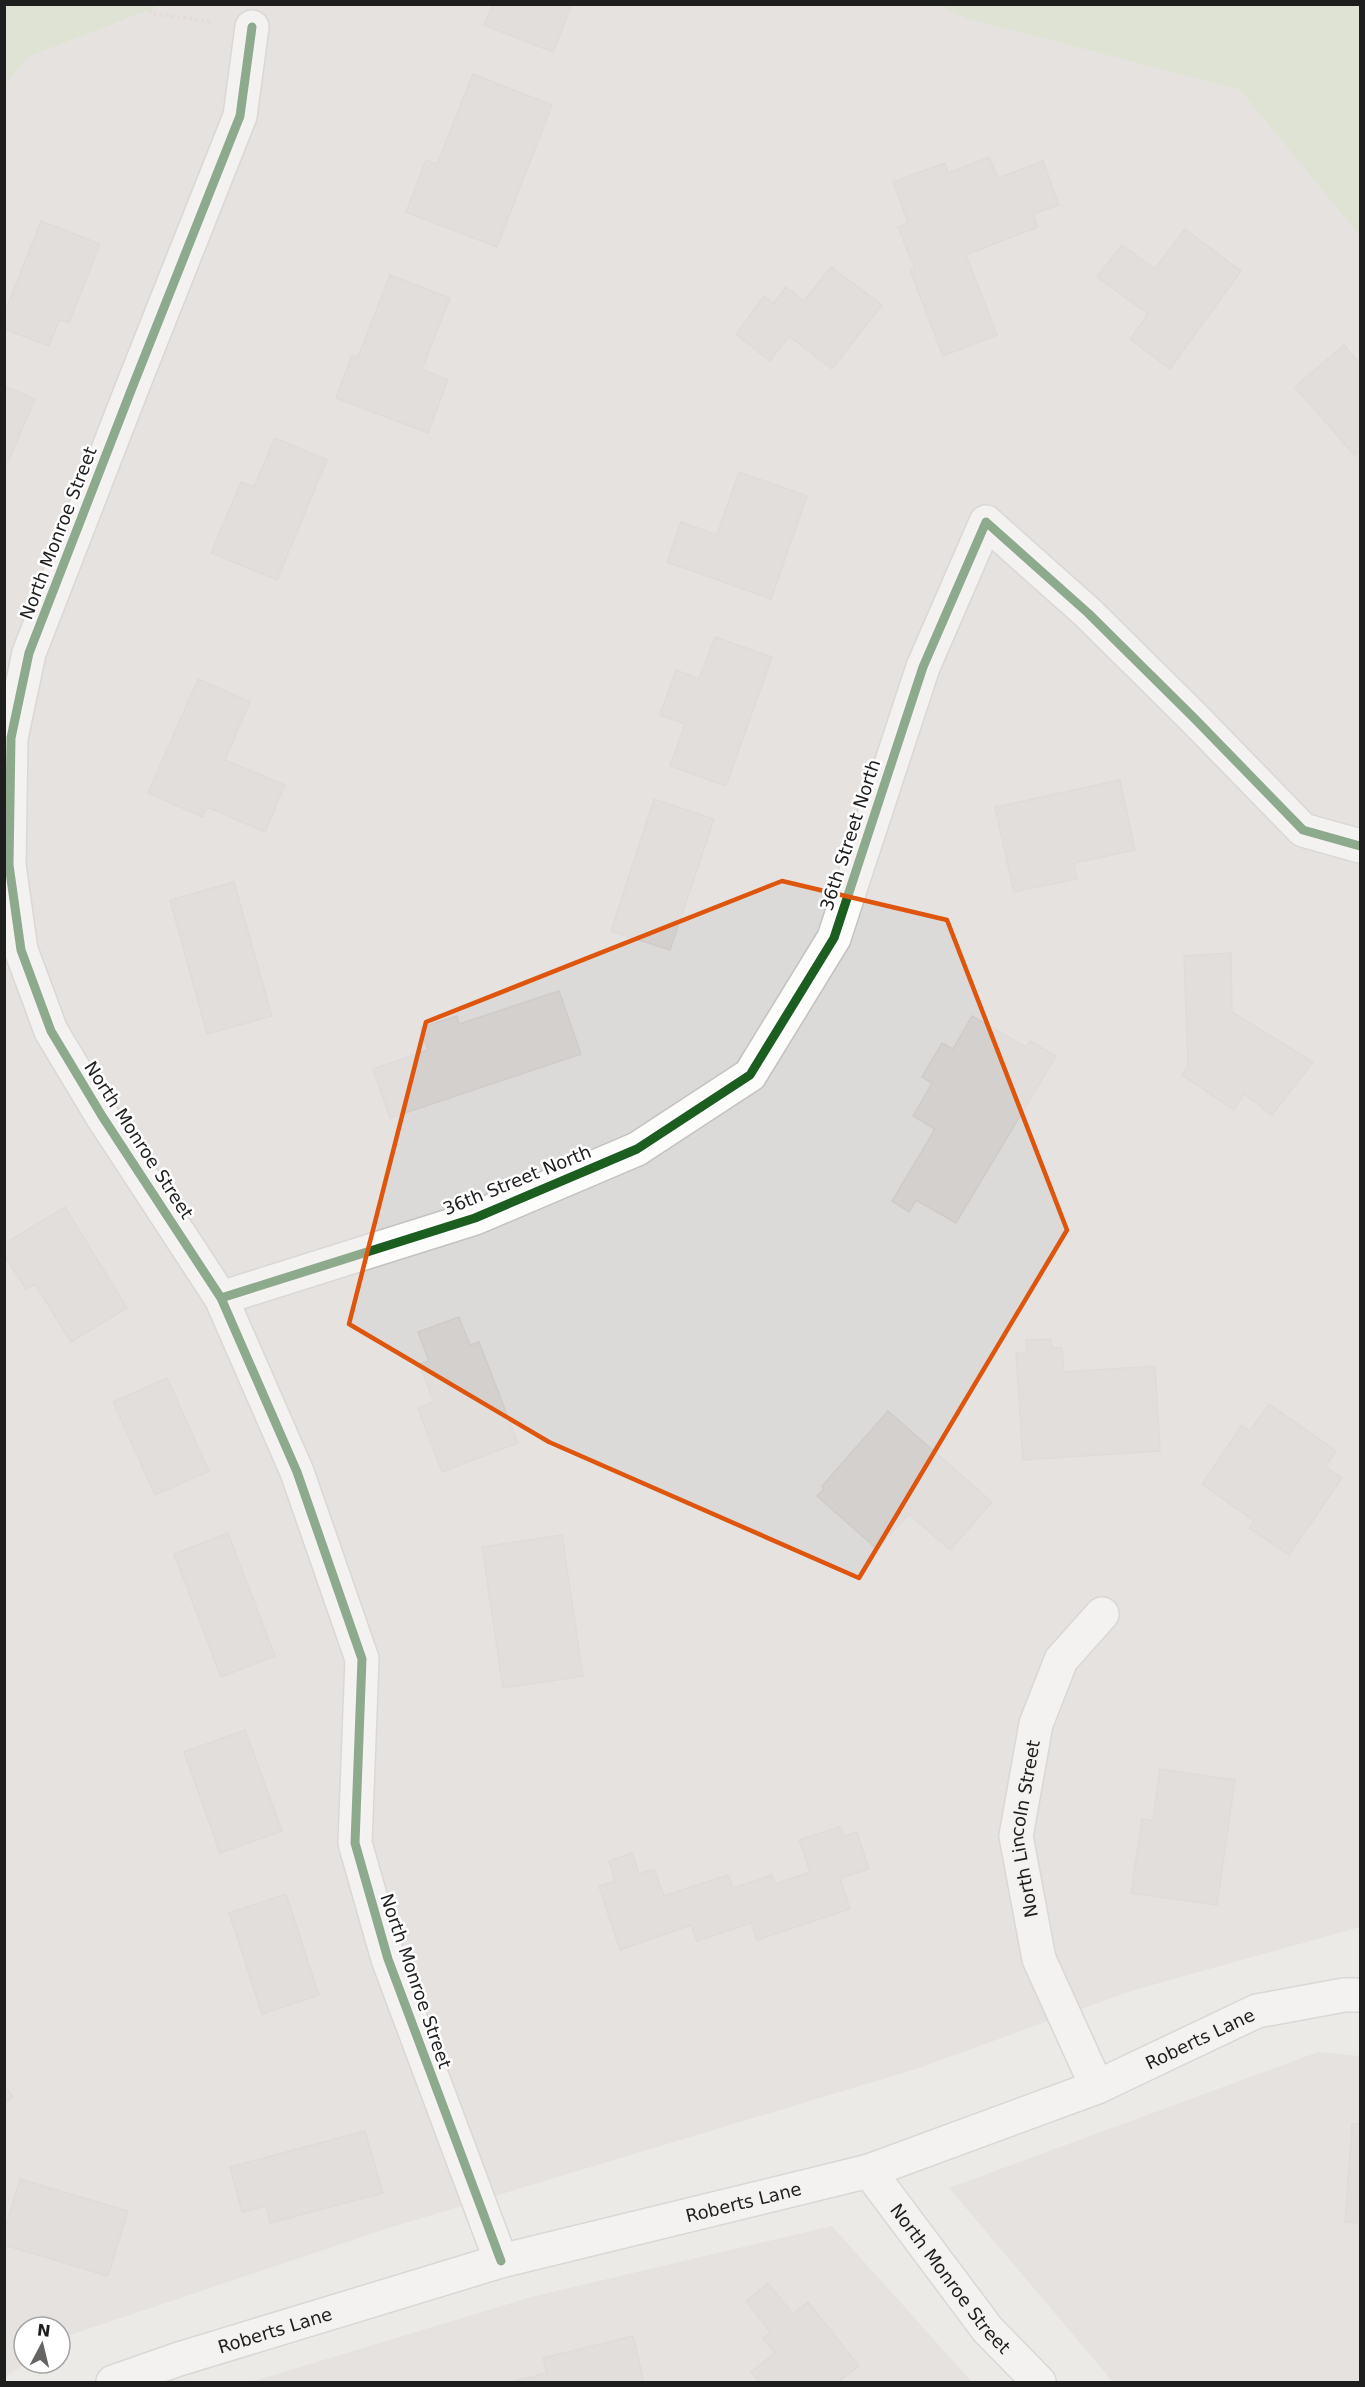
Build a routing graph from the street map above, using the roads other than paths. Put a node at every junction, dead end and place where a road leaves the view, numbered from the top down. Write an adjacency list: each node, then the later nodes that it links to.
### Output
1 (252, 27): 3 (street, North Monroe Street)
2 (1360, 846): 3 (street, 36th Street North)
3 (221, 1298): 8 (street, North Monroe Street)
4 (1102, 1614): 6 (street, North Lincoln Street)
5 (1360, 1995): 6 (street, Roberts Lane)
6 (1097, 2087): 7 (street, Roberts Lane)
7 (869, 2171): 8 (street, Roberts Lane); 11 (street, North Monroe Street)
8 (501, 2261): 9 (street, Roberts Lane)
9 (184, 2371): 10 (street, Roberts Lane)
10 (113, 2382)
11 (1039, 2382)

